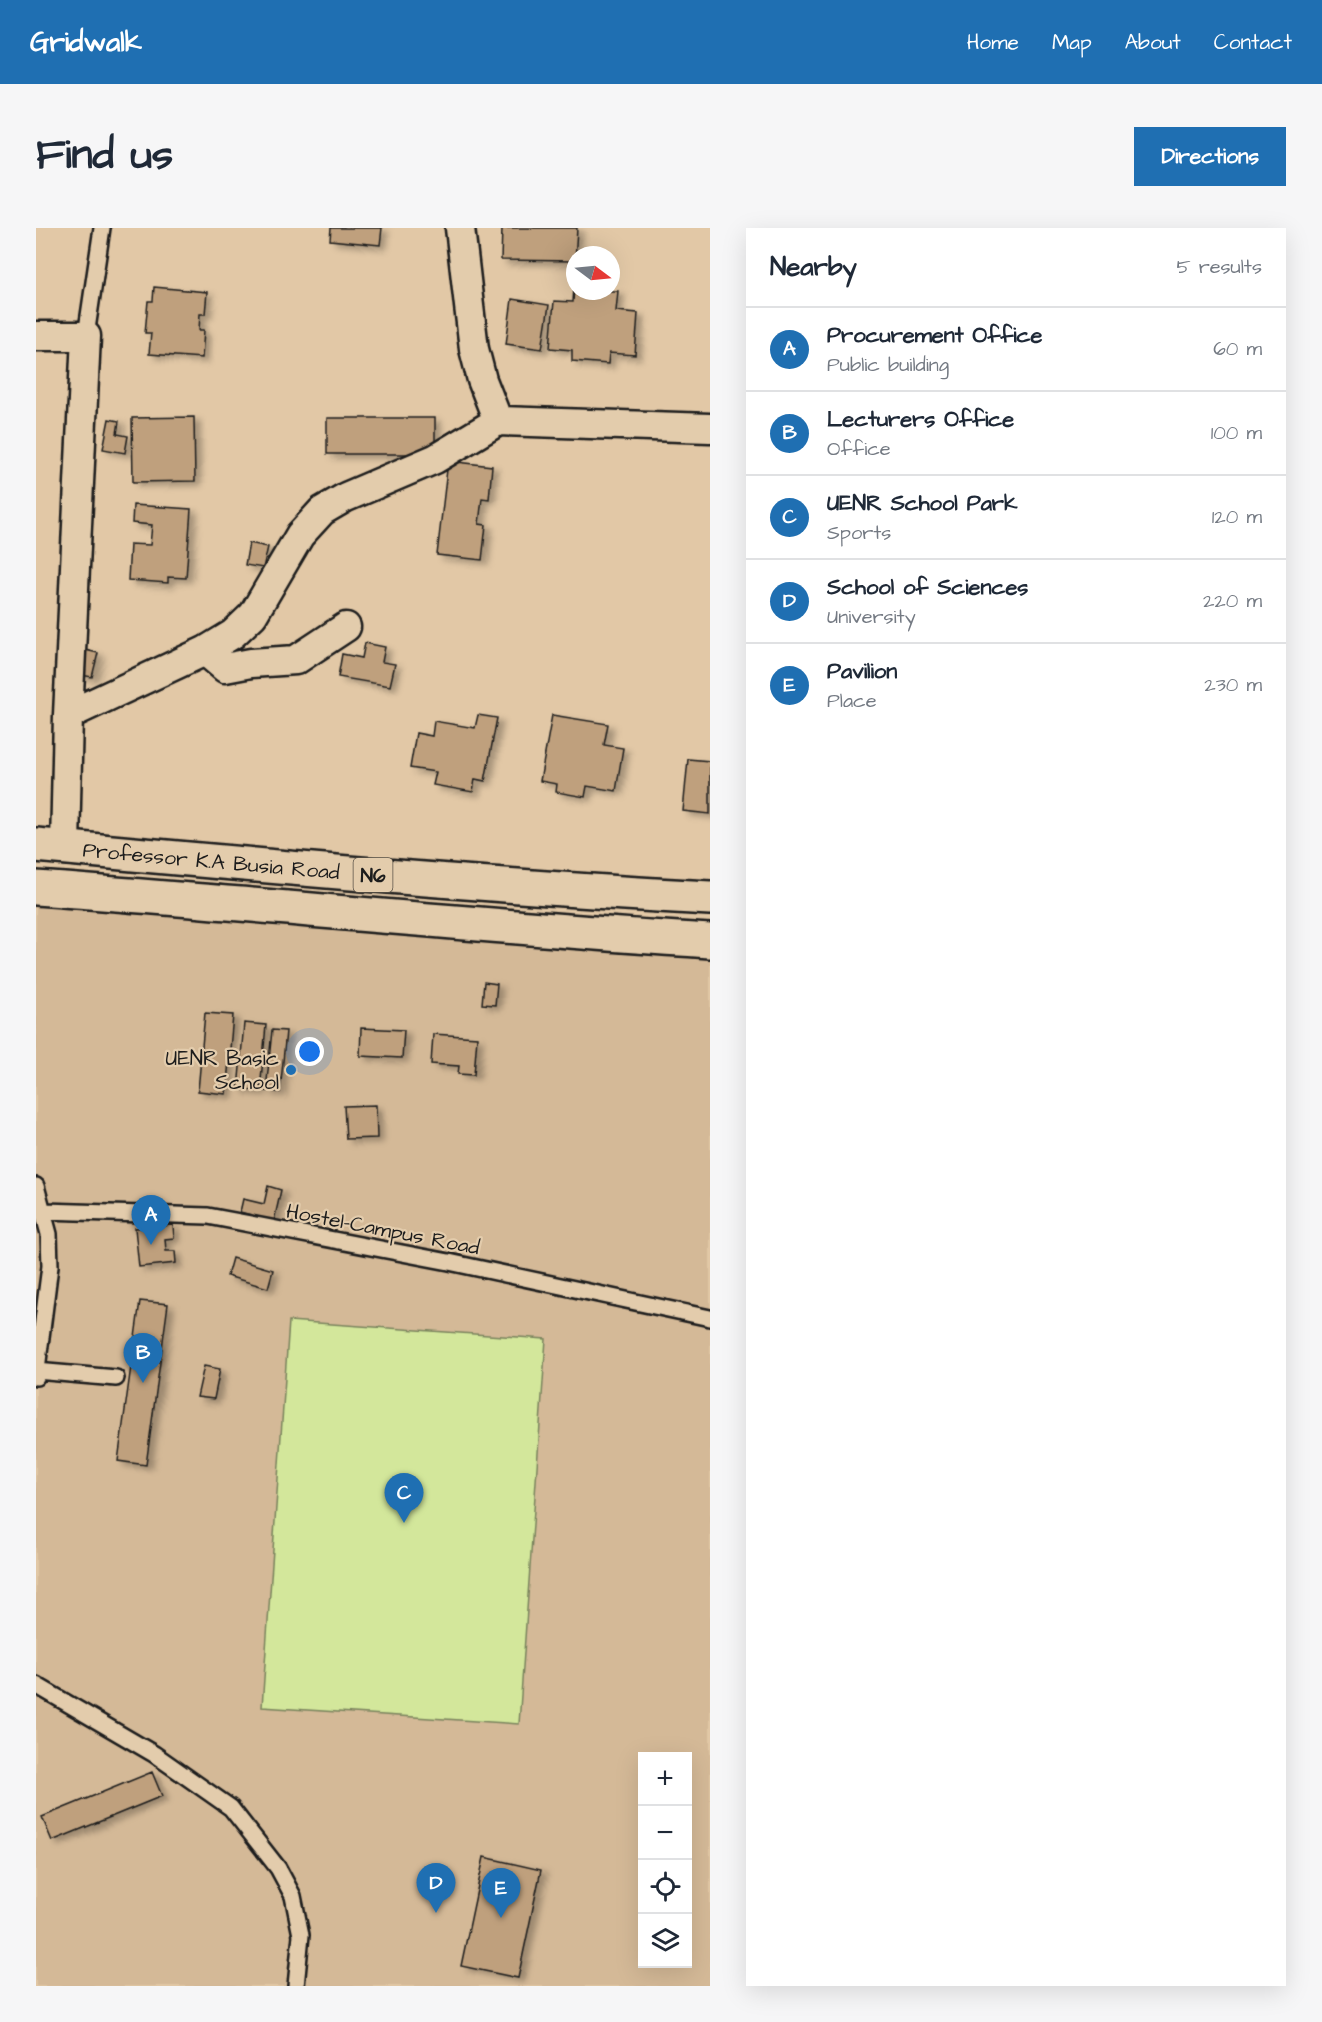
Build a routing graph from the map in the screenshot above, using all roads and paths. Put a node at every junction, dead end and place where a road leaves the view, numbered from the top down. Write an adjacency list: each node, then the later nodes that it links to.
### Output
1 (102, 228): 4 (lane)
2 (460, 228): 5 (street)
3 (36, 336): 4 (street)
4 (86, 336): 9 (street)
5 (498, 421): 6 (street); 8 (street)
6 (710, 428)
7 (346, 627): 8 (street)
8 (205, 651): 9 (street)
9 (68, 715): 10 (street)
10 (51, 846): 11 (main road, Professor K.A Busia Road / N6)
11 (169, 857): 12 (main road, Professor K.A Busia Road / N6); 14 (main road)
12 (221, 862): 15 (main road, Professor K.A Busia Road / N6); 16 (main road)
13 (36, 888): 14 (main road, Professor K.A Busia Road / N6)
14 (169, 898): 16 (main road, Professor K.A Busia Road / N6)
15 (710, 898)
16 (219, 902): 17 (main road, Professor K.A Busia Road / N6)
17 (710, 941)
18 (36, 1186): 19 (lane)
19 (44, 1211): 20 (lane, Hostel-Campus Road); 21 (lane)
20 (710, 1318)
21 (36, 1371): 22 (lane); 23 (lane)
22 (36, 1377)
23 (116, 1378)
24 (36, 1685): 25 (lane)
25 (296, 1986)

